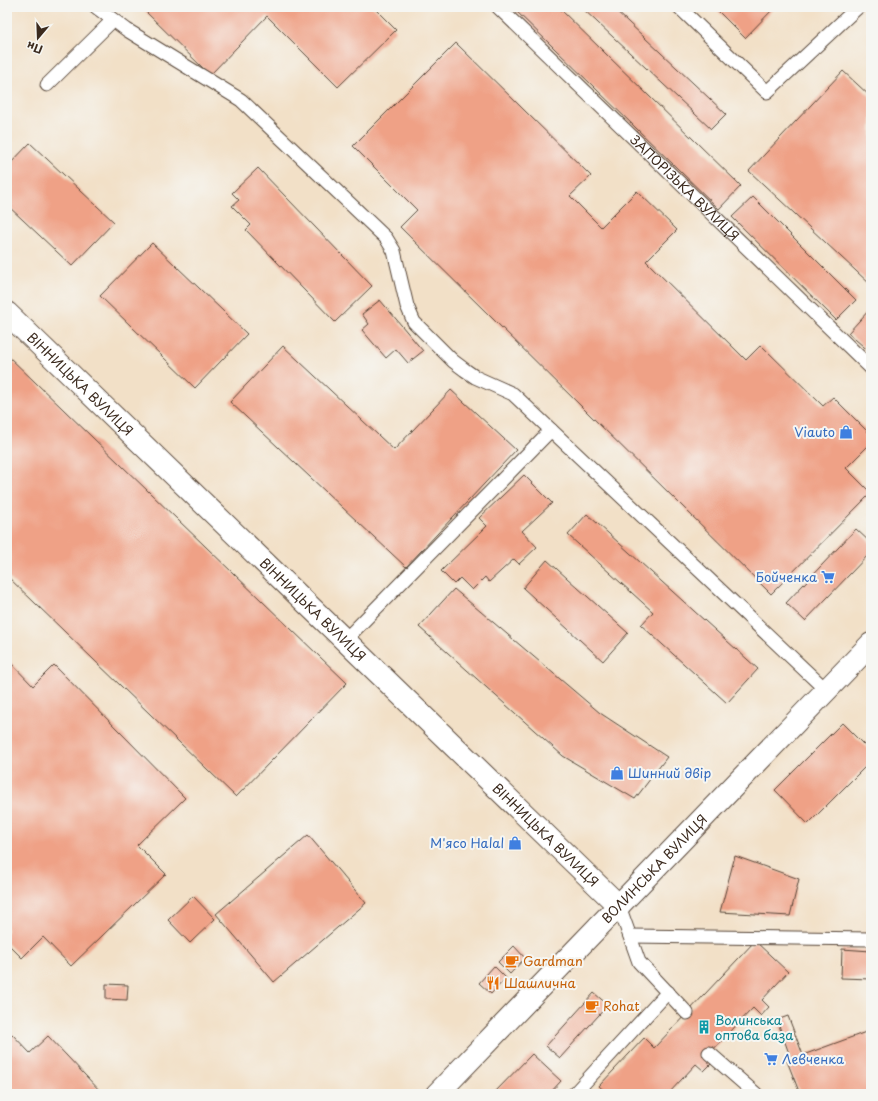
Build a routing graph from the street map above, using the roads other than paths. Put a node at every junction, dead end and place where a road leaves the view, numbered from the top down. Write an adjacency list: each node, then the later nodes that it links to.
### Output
1 (96, 7): 5 (lane)
2 (498, 7): 8 (lane, ЗАПОРІЗЬКА ВУЛИЦЯ)
3 (679, 7): 4 (lane)
4 (858, 7)
5 (113, 20): 6 (lane); 9 (lane)
6 (47, 85)
7 (7, 313): 10 (street, ВІННИЦЬКА ВУЛИЦЯ)
8 (871, 368)
9 (550, 430): 10 (lane); 12 (lane)
10 (344, 641): 13 (street, ВІННИЦЬКА ВУЛИЦЯ)
11 (871, 644): 12 (street, ВОЛИНСЬКА ВУЛИЦЯ)
12 (826, 690): 13 (street, ВОЛИНСЬКА ВУЛИЦЯ)
13 (619, 906): 14 (lane); 20 (street, ВОЛИНСЬКА ВУЛИЦЯ)
14 (630, 936): 15 (lane); 16 (lane)
15 (871, 939)
16 (668, 992): 17 (lane); 21 (lane)
17 (687, 1013)
18 (710, 1053): 19 (lane)
19 (742, 1089): 22 (lane)
20 (438, 1094)
21 (574, 1094)
22 (756, 1094)

